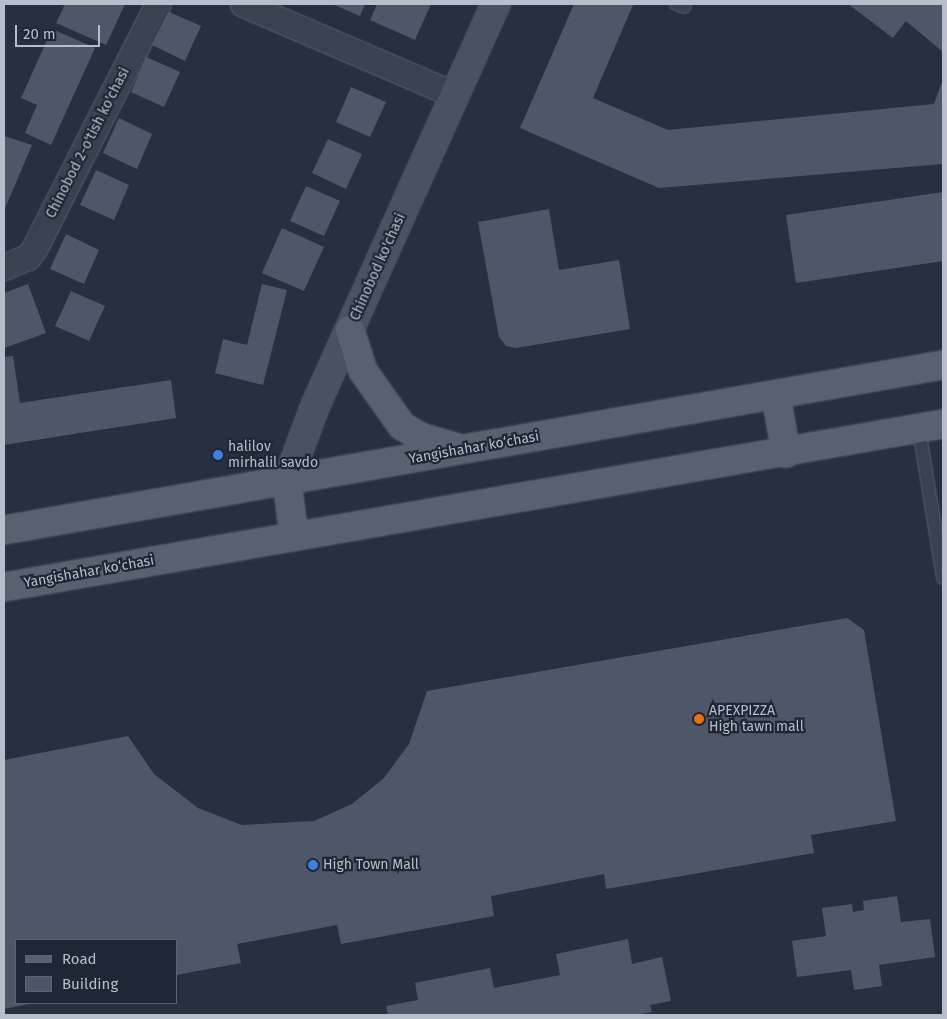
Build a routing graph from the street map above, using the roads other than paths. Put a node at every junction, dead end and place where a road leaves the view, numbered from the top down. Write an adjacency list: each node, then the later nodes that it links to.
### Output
1 (158, 4): 5 (street, Chinobod 2-o'tish ko'chasi)
2 (243, 4): 4 (street)
3 (496, 4): 4 (main road, Chinobod ko'chasi)
4 (455, 95): 6 (main road, Chinobod ko'chasi)
5 (4, 267)
6 (350, 330): 10 (main road); 12 (main road, Chinobod ko'chasi)
7 (943, 365): 8 (main road, Yangishahar ko‘chasi)
8 (776, 396): 10 (main road, Yangishahar ko‘chasi); 11 (main road)
9 (931, 426): 11 (main road, Yangishahar ko‘chasi); 15 (lane)
10 (465, 450): 12 (main road, Yangishahar ko‘chasi)
11 (786, 453): 14 (main road, Yangishahar ko‘chasi)
12 (286, 481): 13 (main road, Yangishahar ko‘chasi); 14 (main road, Chinobod ko'chasi)
13 (4, 530)
14 (294, 537): 16 (main road, Yangishahar ko‘chasi)
15 (943, 578)
16 (4, 587)

